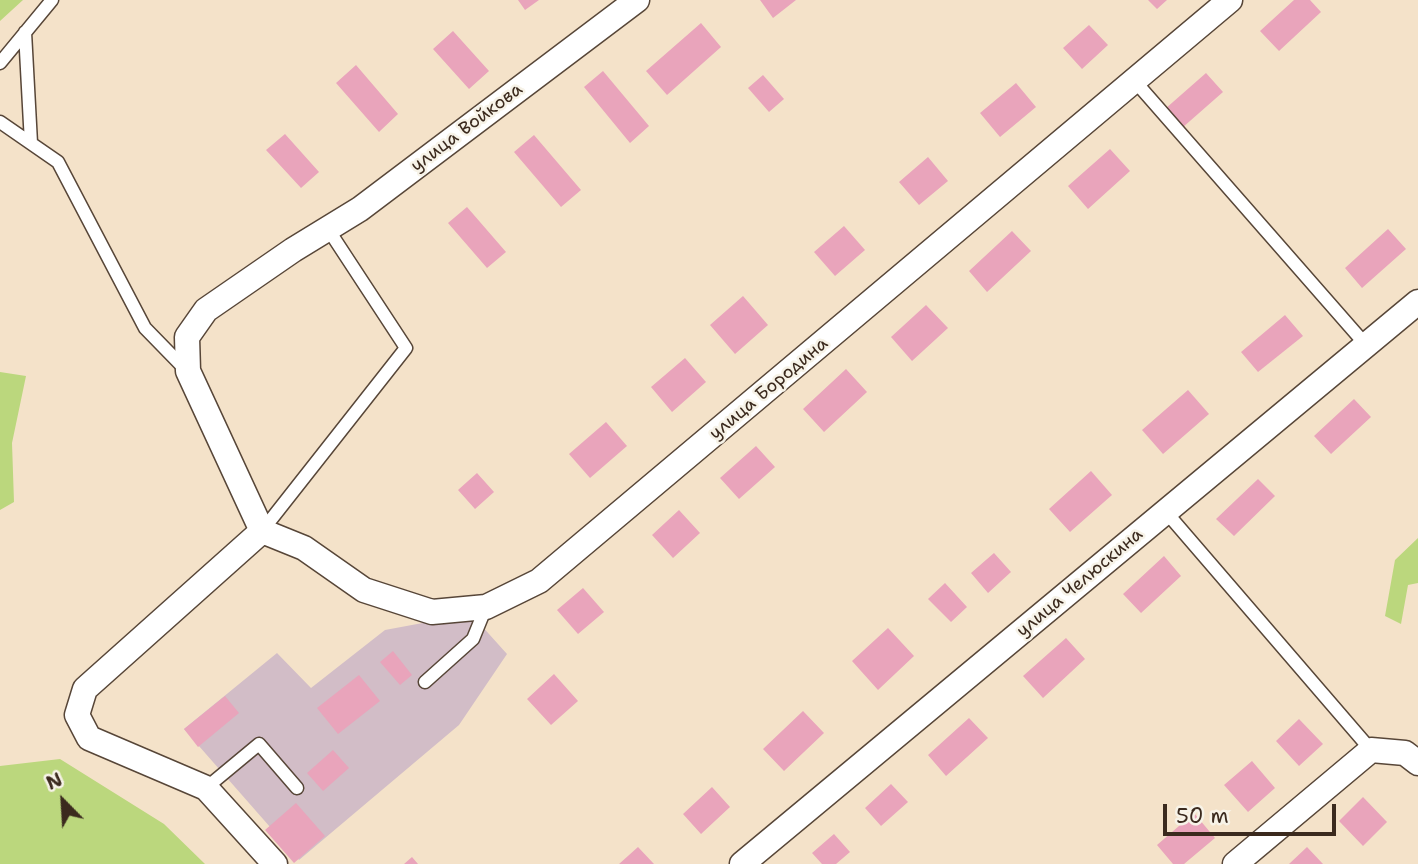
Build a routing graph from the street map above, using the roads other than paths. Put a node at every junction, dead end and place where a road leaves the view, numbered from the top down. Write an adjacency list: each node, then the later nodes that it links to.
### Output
1 (52, 0): 4 (lane)
2 (637, 0): 9 (street, улица Войкова)
3 (1230, 0): 6 (street, улица Бородина)
4 (25, 32): 5 (lane); 8 (lane)
5 (0, 62)
6 (1133, 79): 11 (lane); 15 (street, улица Бородина)
7 (0, 122): 8 (lane)
8 (31, 143): 12 (lane)
9 (328, 229): 12 (street, улица Войкова); 14 (lane)
10 (1418, 302): 11 (street, улица Челюскина)
11 (1366, 345): 13 (street, улица Челюскина)
12 (188, 372): 14 (street)
13 (1166, 512): 17 (lane); 22 (street, улица Челюскина)
14 (262, 531): 15 (street, улица Бородина); 19 (street)
15 (486, 607): 16 (lane)
16 (425, 682)
17 (1371, 750): 18 (street); 23 (street)
18 (1418, 763)
19 (206, 788): 20 (lane); 21 (street)
20 (298, 788)
21 (275, 864)
22 (742, 864)
23 (1236, 864)

